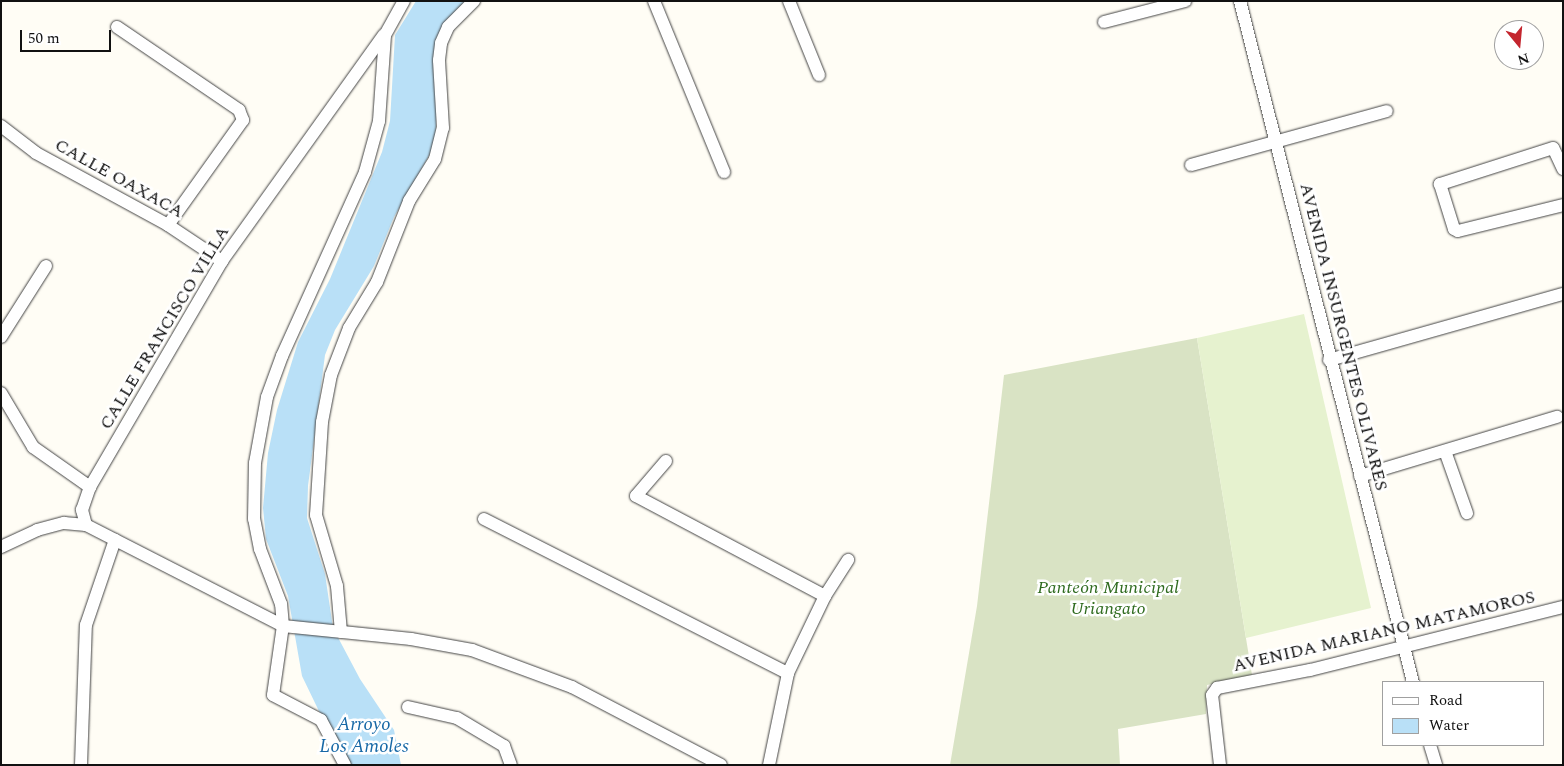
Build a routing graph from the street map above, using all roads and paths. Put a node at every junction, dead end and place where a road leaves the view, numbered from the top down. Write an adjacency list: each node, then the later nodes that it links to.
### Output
1 (404, 1): 9 (street, CALLE FRANCISCO VILLA)
2 (474, 1): 39 (street)
3 (654, 1): 16 (street)
4 (789, 1): 10 (street)
5 (1184, 1): 7 (street)
6 (1240, 1): 13 (street, AVENIDA INSURGENTES OLIVARES)
7 (1104, 22)
8 (117, 27): 18 (street)
9 (385, 35): 19 (street, CALLE FRANCISCO VILLA); 38 (street)
10 (819, 75)
11 (1387, 111): 13 (street)
12 (2, 130): 18 (street, CALLE OAXACA)
13 (1276, 142): 14 (street); 23 (street, AVENIDA INSURGENTES OLIVARES)
14 (1191, 166)
15 (1563, 169): 17 (street)
16 (724, 172)
17 (1563, 205)
18 (168, 225): 19 (street, CALLE OAXACA)
19 (222, 260): 29 (street, CALLE FRANCISCO VILLA)
20 (46, 266): 22 (street)
21 (1563, 294): 23 (street)
22 (1, 337)
23 (1329, 360): 28 (street, AVENIDA INSURGENTES OLIVARES)
24 (1, 393): 29 (street)
25 (1557, 418): 26 (street)
26 (1445, 451): 28 (street); 30 (street)
27 (666, 461): 36 (street)
28 (1360, 476): 40 (street, AVENIDA INSURGENTES OLIVARES)
29 (90, 486): 32 (street, CALLE FRANCISCO VILLA)
30 (1467, 513)
31 (484, 518): 41 (street)
32 (86, 526): 33 (street); 34 (street)
33 (115, 540): 38 (street); 45 (street)
34 (1, 548)
35 (848, 560): 36 (street)
36 (825, 596): 41 (street)
37 (1563, 607): 40 (street, AVENIDA MARIANO MATAMOROS)
38 (289, 627): 39 (street); 46 (street)
39 (338, 632): 48 (street)
40 (1403, 648): 42 (street, AVENIDA INSURGENTES OLIVARES); 50 (street, AVENIDA MARIANO MATAMOROS)
41 (788, 674): 49 (street)
42 (1413, 681)
43 (408, 707): 47 (street)
44 (1430, 746): 51 (street)
45 (81, 765)
46 (344, 765)
47 (511, 765)
48 (721, 765)
49 (769, 765)
50 (1220, 765)
51 (1436, 765)

